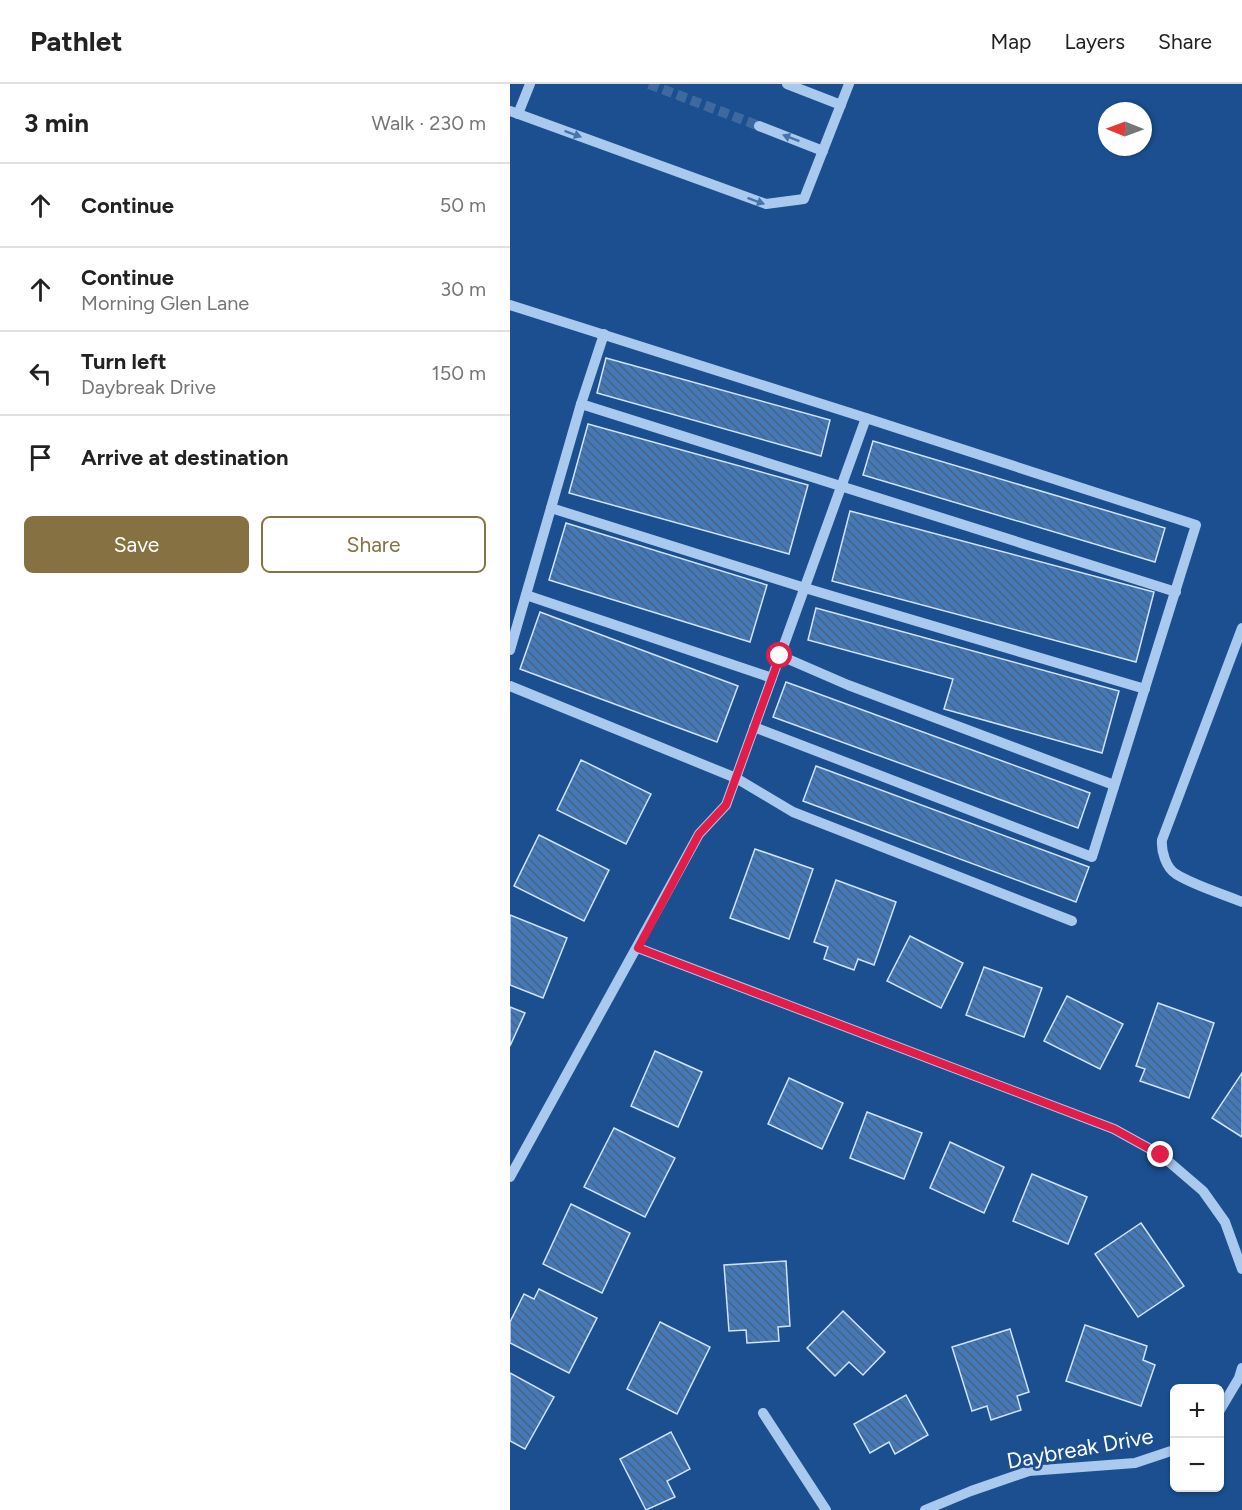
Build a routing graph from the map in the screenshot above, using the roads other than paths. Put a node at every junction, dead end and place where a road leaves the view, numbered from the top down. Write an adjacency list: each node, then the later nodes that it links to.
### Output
1 (530, 84): 5 (street)
2 (787, 84): 4 (street)
3 (849, 84): 4 (street)
4 (841, 105): 7 (street)
5 (514, 113): 7 (street, one-way to 7)
6 (759, 126): 7 (street, one-way to 6)
7 (823, 151)
8 (510, 305): 9 (street)
9 (604, 334): 10 (street); 11 (street)
10 (582, 404): 12 (street); 13 (street)
11 (866, 418): 12 (street); 15 (street)
12 (843, 486): 14 (street); 15 (street)
13 (551, 508): 14 (street); 16 (street)
14 (805, 588): 19 (street); 22 (street)
15 (1176, 592): 22 (street)
16 (526, 595): 18 (street); 20 (street)
17 (1242, 628): 26 (street)
18 (510, 650)
19 (780, 656): 20 (street); 25 (street)
20 (772, 678): 23 (street)
21 (510, 686): 24 (street)
22 (1145, 689): 25 (street)
23 (754, 727): 24 (street); 25 (street)
24 (736, 778): 27 (street); 28 (street)
25 (1114, 785)
26 (1242, 902)
27 (1072, 921)
28 (638, 948): 29 (street); 30 (street)
29 (510, 1177)
30 (1242, 1269)
31 (1242, 1368): 32 (street)
32 (1224, 1403)
33 (763, 1413): 35 (street)
34 (1170, 1451): 36 (street, Daybreak Drive)
35 (825, 1510)
36 (925, 1510)

